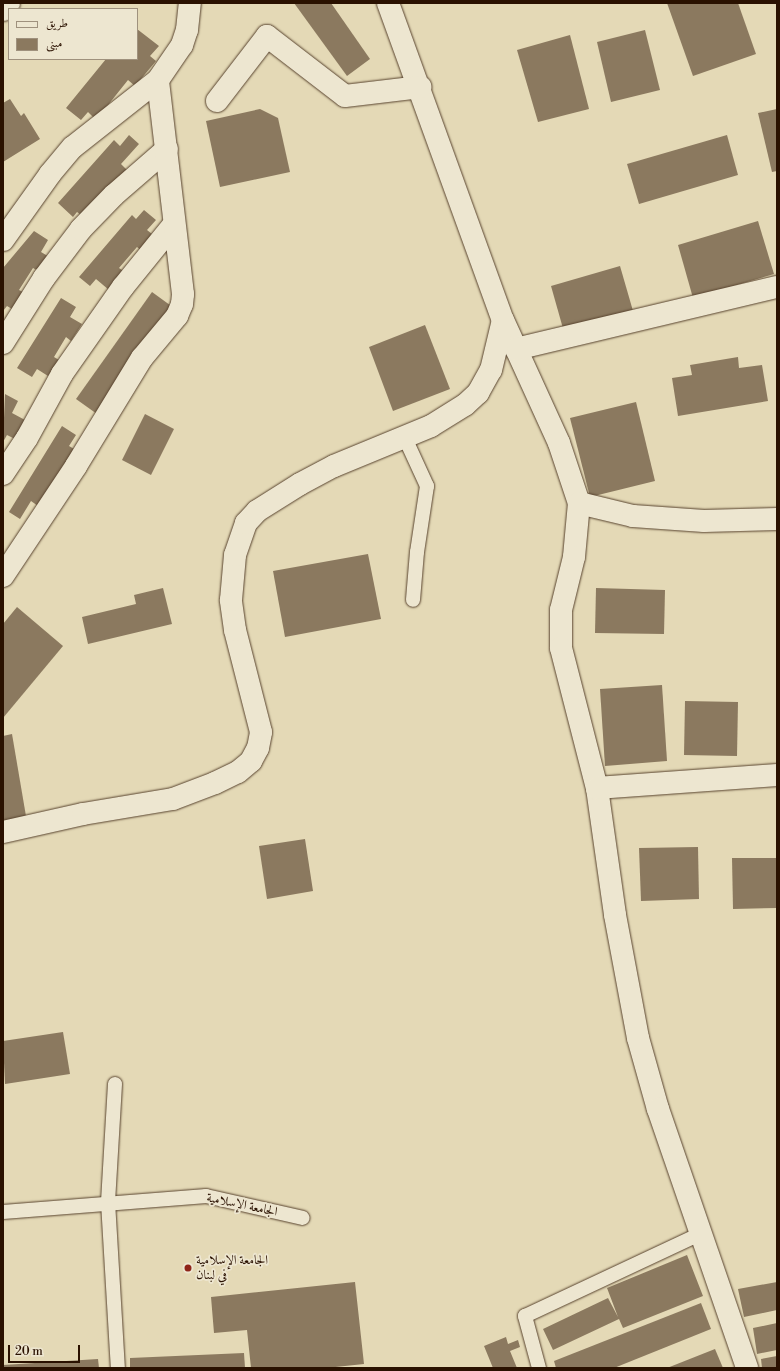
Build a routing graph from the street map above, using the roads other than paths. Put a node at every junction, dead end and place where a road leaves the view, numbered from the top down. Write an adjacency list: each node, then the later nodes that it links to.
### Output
1 (9, 3): 4 (street)
2 (190, 3): 5 (street)
3 (388, 3): 6 (street)
4 (3, 10)
5 (158, 80): 8 (street); 10 (street)
6 (420, 87): 7 (street); 12 (street)
7 (217, 101)
8 (166, 149): 9 (street); 13 (street)
9 (174, 224): 16 (street); 19 (street)
10 (3, 240)
11 (777, 287): 14 (street)
12 (503, 320): 14 (street); 15 (street)
13 (3, 343)
14 (516, 349): 17 (street)
15 (405, 438): 20 (lane); 23 (street)
16 (3, 474)
17 (580, 502): 18 (street); 22 (street)
18 (777, 518)
19 (3, 576)
20 (413, 600)
21 (777, 774): 22 (street)
22 (597, 788): 28 (street)
23 (3, 832)
24 (115, 1084): 25 (lane)
25 (108, 1202): 26 (lane, الجامعة الإسلامية); 27 (lane, الجامعة الإسلامية); 29 (lane)
26 (3, 1212)
27 (303, 1218)
28 (702, 1233): 30 (lane); 31 (street)
29 (118, 1368)
30 (539, 1368)
31 (747, 1368)

